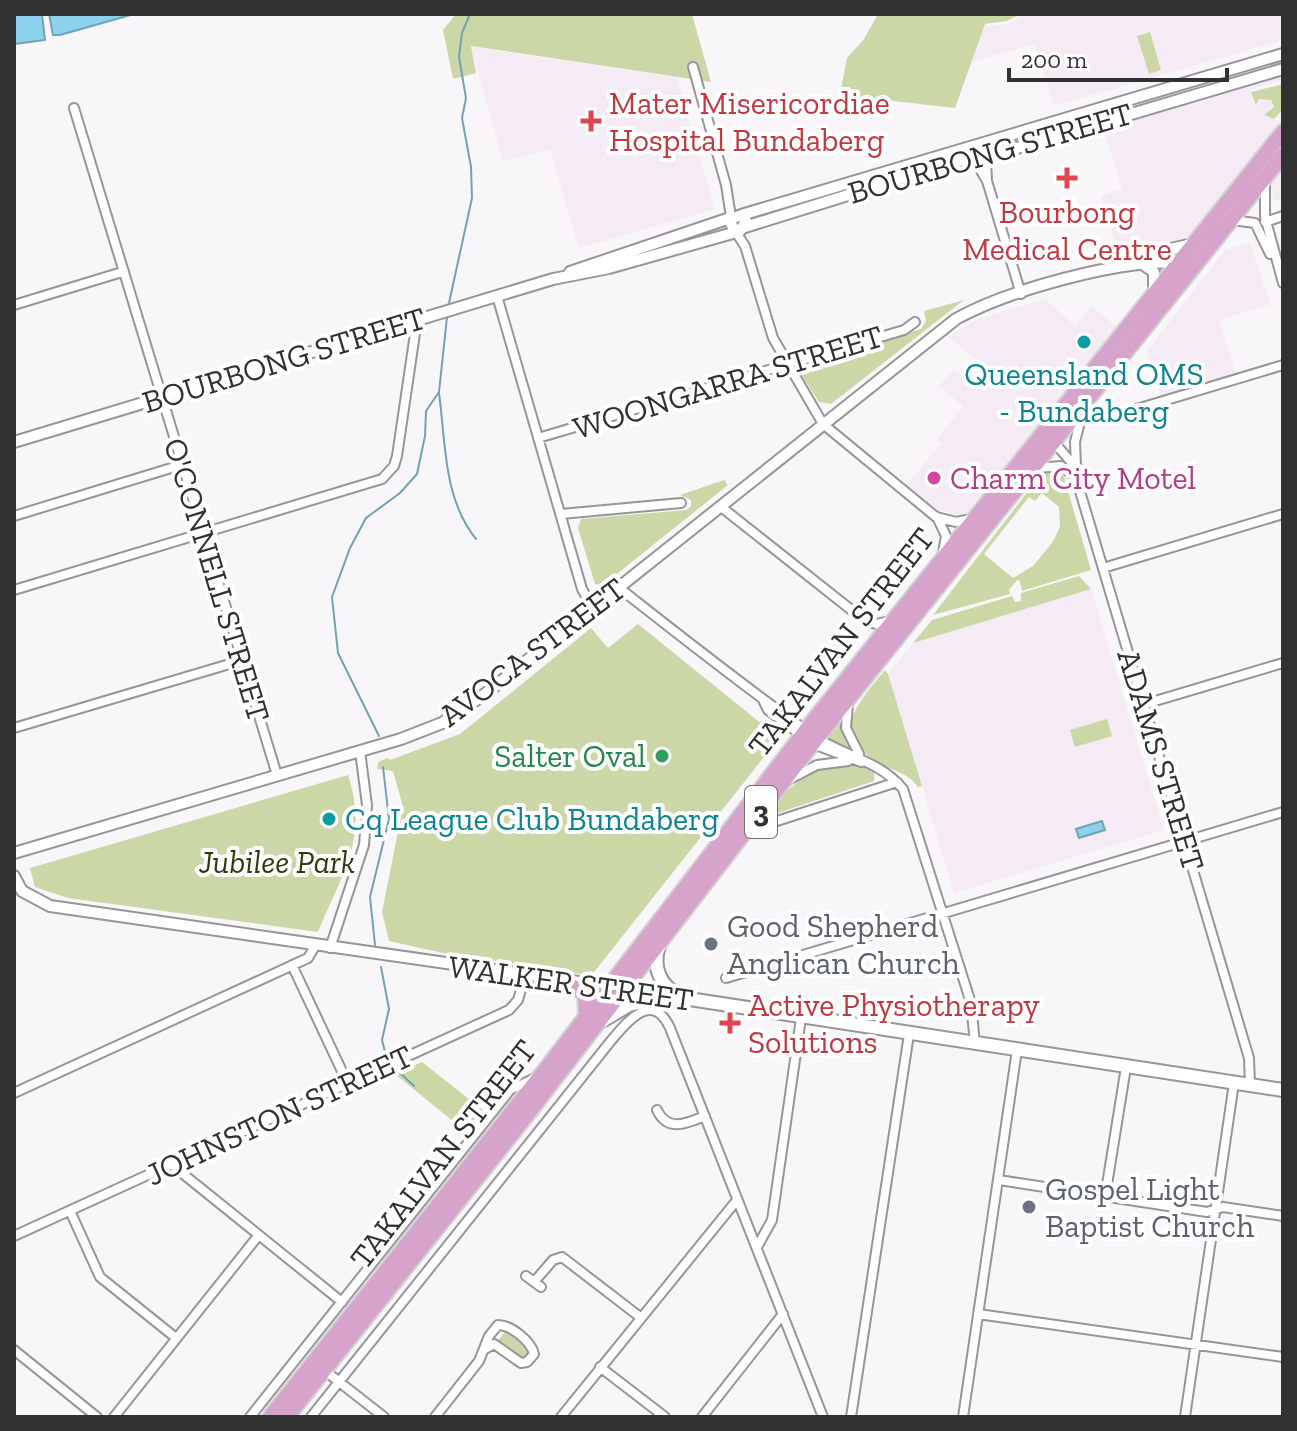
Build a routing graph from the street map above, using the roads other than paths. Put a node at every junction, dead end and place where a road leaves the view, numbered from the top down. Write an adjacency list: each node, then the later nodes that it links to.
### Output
1 (1279, 55): 3 (street); 4 (street, BOURBONG STREET)
2 (693, 67): 17 (street)
3 (1279, 70): 5 (street, BOURBONG STREET)
4 (1191, 81): 5 (street); 6 (street, BOURBONG STREET)
5 (1195, 94): 8 (street, BOURBONG STREET)
6 (1105, 107): 8 (street); 10 (street, BOURBONG STREET)
7 (74, 108): 29 (street, O'CONNELL STREET)
8 (1109, 120): 12 (street, BOURBONG STREET)
9 (1283, 132): 24 (highway, TAKALVAN STREET / 3)
10 (996, 139): 11 (street, BOURBONG STREET); 12 (street)
11 (956, 150): 14 (street); 17 (street, BOURBONG STREET)
12 (996, 153): 14 (street, BOURBONG STREET); 16 (street)
13 (1283, 155): 15 (highway, TAKALVAN STREET / 3)
14 (961, 161): 16 (street); 21 (street, BOURBONG STREET)
15 (1267, 175): 19 (highway, TAKALVAN STREET / 3); 20 (street)
16 (987, 181): 32 (street)
17 (736, 216): 21 (street); 27 (street, BOURBONG STREET)
18 (1280, 217): 20 (street); 23 (street)
19 (1231, 220): 22 (street); 24 (highway, TAKALVAN STREET / 3)
20 (1266, 221): 22 (street); 23 (street)
21 (740, 229): 27 (street, BOURBONG STREET); 38 (street)
22 (1260, 229): 28 (street)
23 (1271, 237): 28 (street)
24 (1198, 250): 26 (highway); 30 (street, WOONGARRA STREET); 41 (highway, TAKALVAN STREET / 3)
25 (1135, 263): 26 (street, WOONGARRA STREET); 30 (street, WOONGARRA STREET); 34 (street)
26 (1178, 263): 34 (highway, TAKALVAN STREET / 3)
27 (605, 264): 33 (street, BOURBONG STREET)
28 (1278, 264): 31 (street)
29 (122, 272): 35 (street); 40 (street, O'CONNELL STREET)
30 (1088, 274): 32 (street, WOONGARRA STREET)
31 (1283, 283)
32 (1021, 294): 43 (street, WOONGARRA STREET)
33 (497, 296): 36 (street, BOURBONG STREET); 44 (street)
34 (1152, 296): 45 (highway, TAKALVAN STREET / 3)
35 (14, 305)
36 (417, 320): 40 (street, BOURBONG STREET); 57 (street)
37 (915, 322): 38 (street, WOONGARRA STREET)
38 (786, 364): 43 (street); 44 (street, WOONGARRA STREET)
39 (1283, 365): 42 (street)
40 (160, 398): 46 (street, BOURBONG STREET); 47 (street, O'CONNELL STREET)
41 (1087, 400): 45 (highway, TAKALVAN STREET / 3); 49 (street)
42 (1110, 417)
43 (823, 424): 51 (street, AVOCA STREET); 55 (street)
44 (538, 438): 52 (street)
45 (1049, 438): 48 (highway, TAKALVAN STREET / 3); 49 (street, ADAMS STREET); 56 (highway, TAKALVAN STREET / 3)
46 (14, 442)
47 (181, 465): 54 (street); 57 (street, O'CONNELL STREET)
48 (1028, 474): 49 (street); 68 (highway, TAKALVAN STREET / 3)
49 (1077, 480): 59 (street, ADAMS STREET)
50 (681, 503): 52 (street)
51 (720, 506): 60 (street, AVOCA STREET); 64 (street)
52 (561, 514): 62 (street)
53 (1283, 514): 59 (street)
54 (14, 516)
55 (936, 517): 56 (street); 58 (street)
56 (976, 517): 58 (highway, TAKALVAN STREET / 3)
57 (202, 533): 61 (street); 66 (street, O'CONNELL STREET)
58 (941, 561): 63 (highway, TAKALVAN STREET / 3)
59 (1103, 568): 69 (street, ADAMS STREET)
60 (618, 587): 62 (street, AVOCA STREET); 71 (street)
61 (14, 590)
62 (593, 608): 72 (street, AVOCA STREET)
63 (895, 618): 64 (street); 65 (highway, TAKALVAN STREET / 3)
64 (864, 620): 65 (street)
65 (869, 651): 71 (highway, TAKALVAN STREET / 3)
66 (243, 660): 70 (street); 74 (street, O'CONNELL STREET)
67 (1283, 663): 69 (street)
68 (854, 692): 71 (highway, TAKALVAN STREET / 3); 73 (street)
69 (1145, 704): 79 (street, ADAMS STREET)
70 (14, 728)
71 (809, 737): 73 (street); 76 (highway, TAKALVAN STREET / 3); 91 (highway, TAKALVAN STREET / 3)
72 (360, 751): 74 (street, AVOCA STREET); 86 (street)
73 (866, 762): 75 (street); 76 (street)
74 (277, 775): 80 (street, AVOCA STREET)
75 (897, 782): 78 (street); 83 (street)
76 (780, 787): 84 (highway, TAKALVAN STREET / 3)
77 (1283, 812): 79 (street)
78 (777, 821)
79 (1185, 841): 83 (street); 104 (street, ADAMS STREET)
80 (14, 853)
81 (14, 876): 82 (street, WALKER STREET)
82 (18, 893): 85 (street, WALKER STREET)
83 (943, 914): 89 (street); 98 (street)
84 (662, 939): 92 (highway, TAKALVAN STREET / 3); 94 (main road)
85 (315, 946): 86 (street, WALKER STREET); 87 (street)
86 (330, 948): 88 (street, WALKER STREET)
87 (292, 965): 103 (street); 106 (street)
88 (525, 976): 90 (street, WALKER STREET); 103 (street, JOHNSTON STREET)
89 (726, 978)
90 (562, 981): 91 (street, WALKER STREET); 96 (highway)
91 (608, 986): 92 (street, WALKER STREET); 96 (highway, TAKALVAN STREET / 3)
92 (624, 989): 93 (main road, WALKER STREET); 96 (highway, TAKALVAN STREET / 3)
93 (680, 999): 94 (main road, WALKER STREET); 96 (main road)
94 (703, 1003): 95 (main road, WALKER STREET)
95 (801, 1018): 97 (main road, WALKER STREET); 118 (street)
96 (591, 1022): 101 (highway, TAKALVAN STREET / 3); 119 (highway, TAKALVAN STREET / 3)
97 (909, 1034): 98 (main road, WALKER STREET); 146 (street)
98 (975, 1044): 99 (main road, WALKER STREET)
99 (1017, 1050): 100 (main road, WALKER STREET); 110 (street)
100 (1126, 1067): 102 (main road, WALKER STREET); 111 (street)
101 (541, 1075): 122 (street, TAKALVAN STREET); 131 (highway, TAKALVAN STREET / 3)
102 (1234, 1083): 104 (main road, WALKER STREET); 113 (street)
103 (348, 1084): 109 (street, JOHNSTON STREET)
104 (1250, 1085): 105 (main road, WALKER STREET)
105 (1283, 1090)
106 (14, 1093)
107 (657, 1110): 108 (street)
108 (705, 1116): 112 (street); 121 (street, TAKALVAN STREET)
109 (172, 1165): 114 (street, JOHNSTON STREET); 117 (street)
110 (999, 1180): 111 (street); 124 (street)
111 (1105, 1197): 113 (street)
112 (737, 1200): 118 (street); 125 (street)
113 (1216, 1209): 115 (street); 127 (street)
114 (70, 1211): 116 (street, JOHNSTON STREET); 126 (street)
115 (1283, 1216)
116 (14, 1236)
117 (258, 1236): 122 (street); 126 (street)
118 (757, 1247): 123 (street)
119 (414, 1258): 121 (street); 131 (highway, TAKALVAN STREET / 3)
120 (534, 1282): 125 (street)
121 (417, 1284): 133 (street, TAKALVAN STREET)
122 (342, 1302): 134 (street, TAKALVAN STREET)
123 (783, 1314): 144 (street); 145 (street)
124 (978, 1314): 127 (street); 147 (street)
125 (640, 1317): 132 (street)
126 (176, 1338): 137 (street)
127 (1196, 1343): 130 (street); 148 (street)
128 (485, 1349): 128 (street); 141 (street)
129 (14, 1350): 136 (street)
130 (1283, 1357)
131 (319, 1366): 133 (street); 135 (highway, TAKALVAN STREET / 3)
132 (600, 1367): 142 (street); 143 (street)
133 (339, 1382): 139 (street, TAKALVAN STREET); 140 (street)
134 (277, 1383): 135 (street); 138 (street, TAKALVAN STREET)
135 (276, 1416)
136 (97, 1417)
137 (114, 1417)
138 (250, 1417)
139 (311, 1417)
140 (384, 1417)
141 (435, 1417)
142 (561, 1417)
143 (665, 1417)
144 (702, 1417)
145 (823, 1417)
146 (851, 1417)
147 (963, 1417)
148 (1185, 1417)

